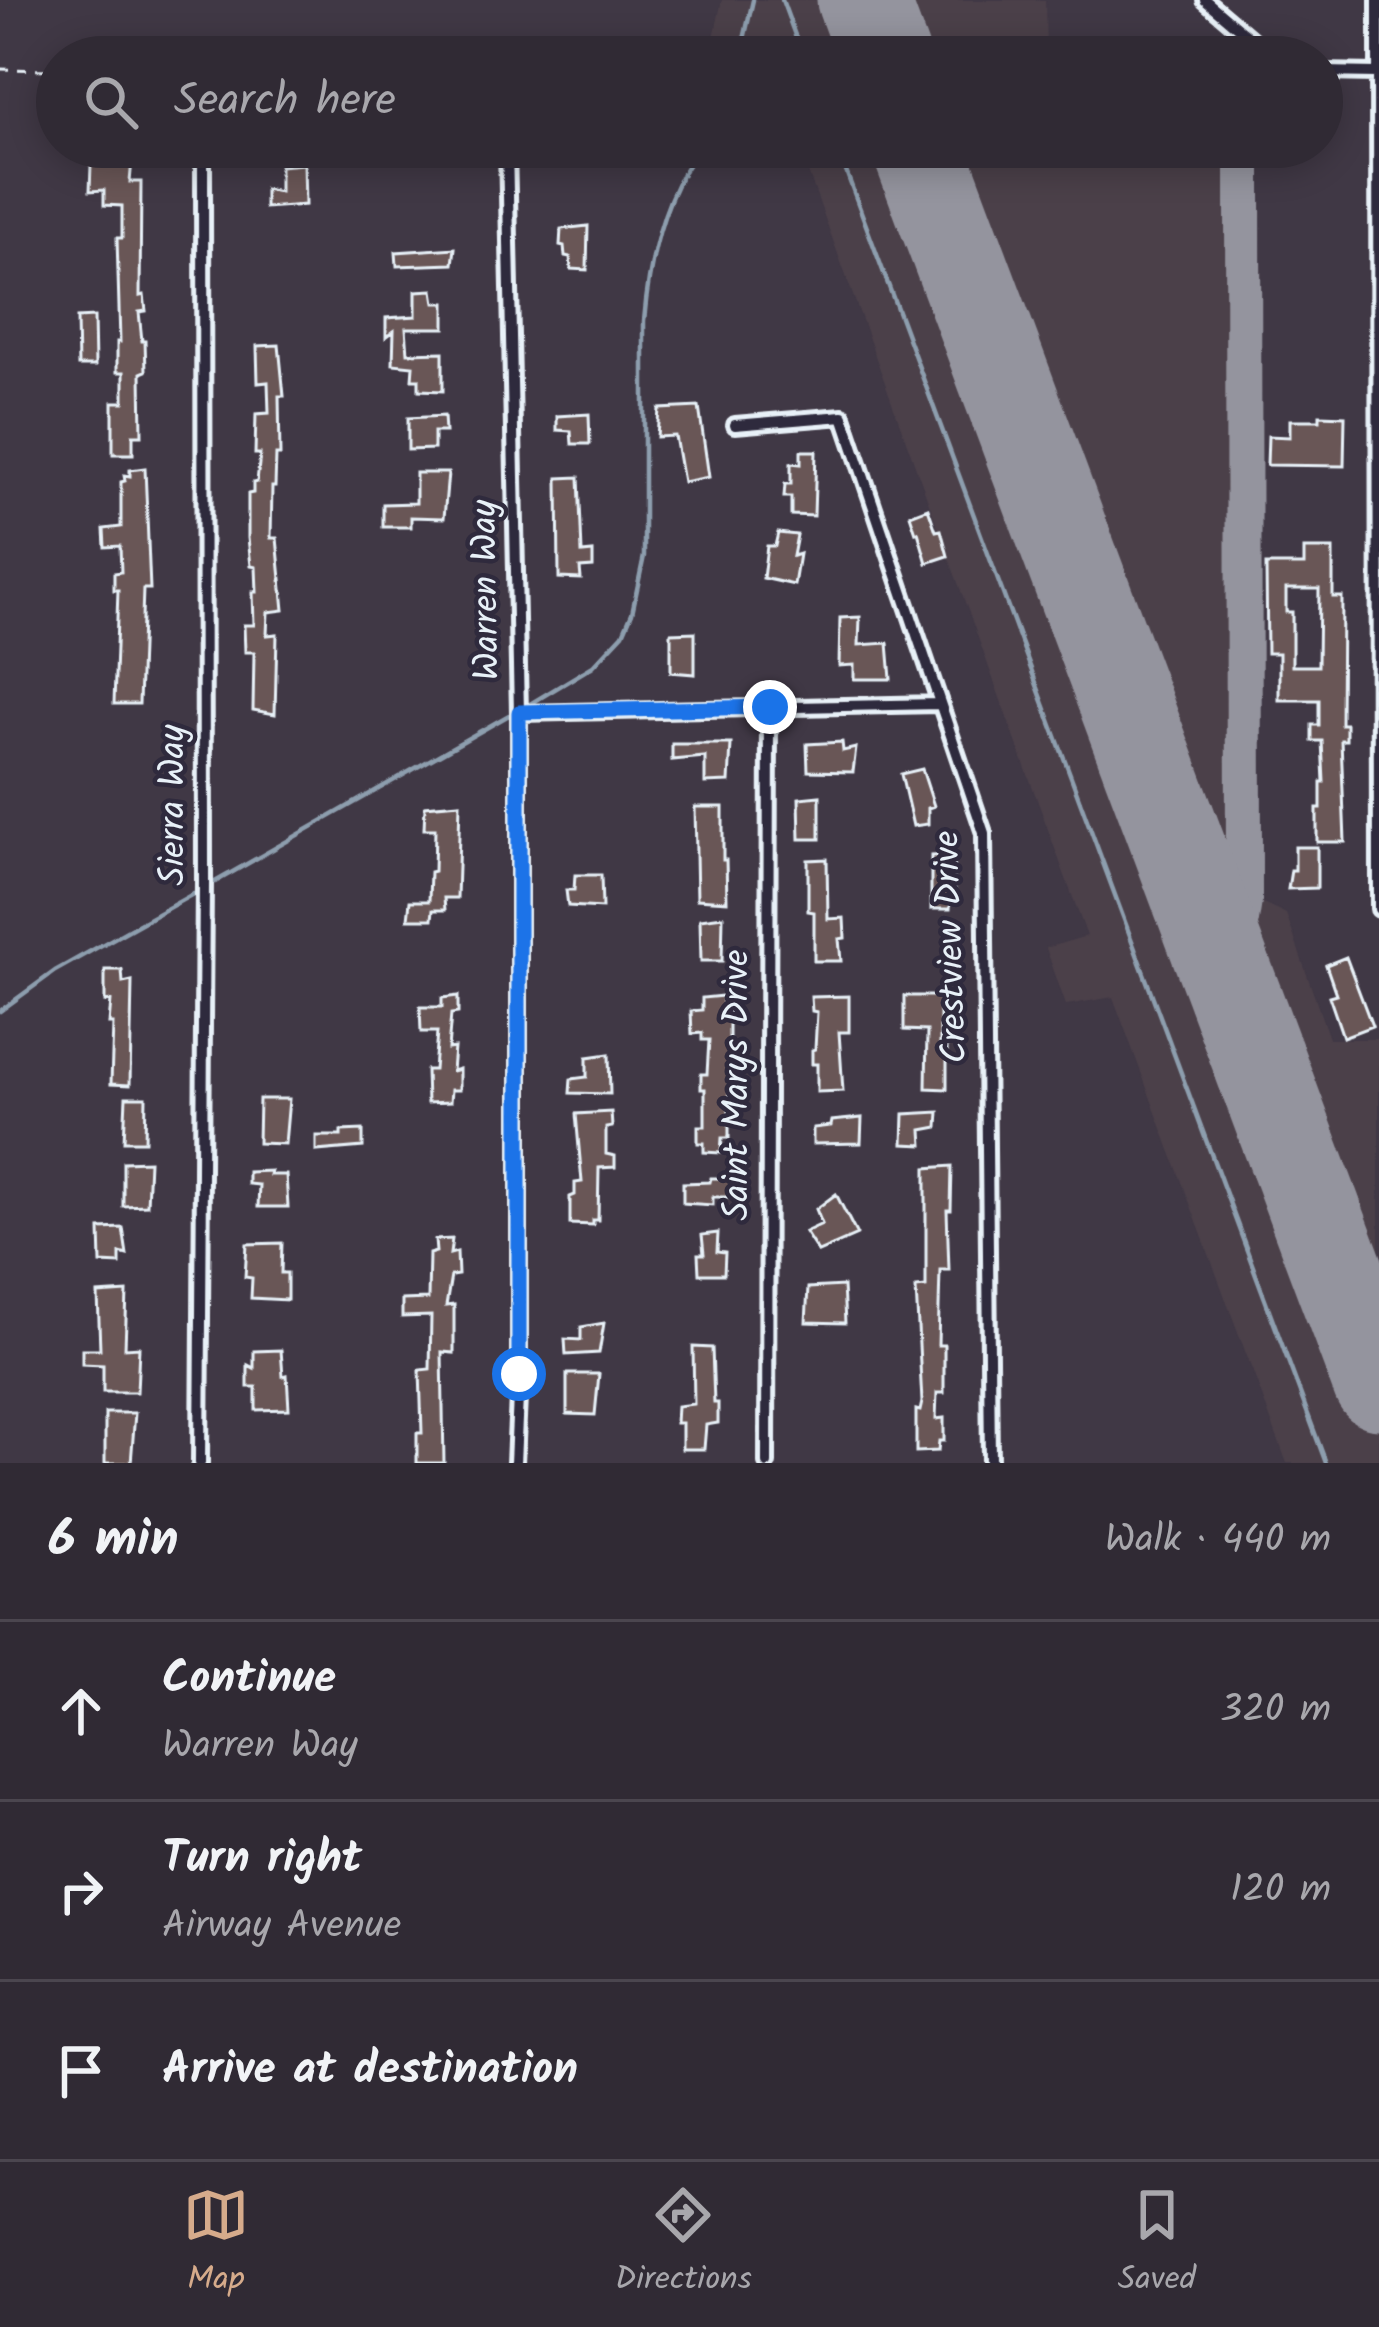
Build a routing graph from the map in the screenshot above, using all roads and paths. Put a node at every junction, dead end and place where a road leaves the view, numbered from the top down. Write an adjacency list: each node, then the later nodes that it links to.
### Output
1 (1205, 0): 3 (street)
2 (1378, 0): 7 (street)
3 (1247, 36)
4 (0, 69): 5 (path)
5 (36, 70)
6 (1343, 72): 7 (street)
7 (1377, 73): 14 (street)
8 (203, 168): 15 (street, Sierra Way)
9 (507, 168): 13 (street, Warren Way)
10 (735, 424): 11 (street, Crestview Drive)
11 (939, 704): 12 (street); 18 (street, Crestview Drive)
12 (770, 707): 13 (street); 17 (street, Saint Marys Drive)
13 (519, 712): 16 (street, Warren Way)
14 (1379, 909)
15 (200, 1463)
16 (515, 1463)
17 (767, 1463)
18 (990, 1463)

